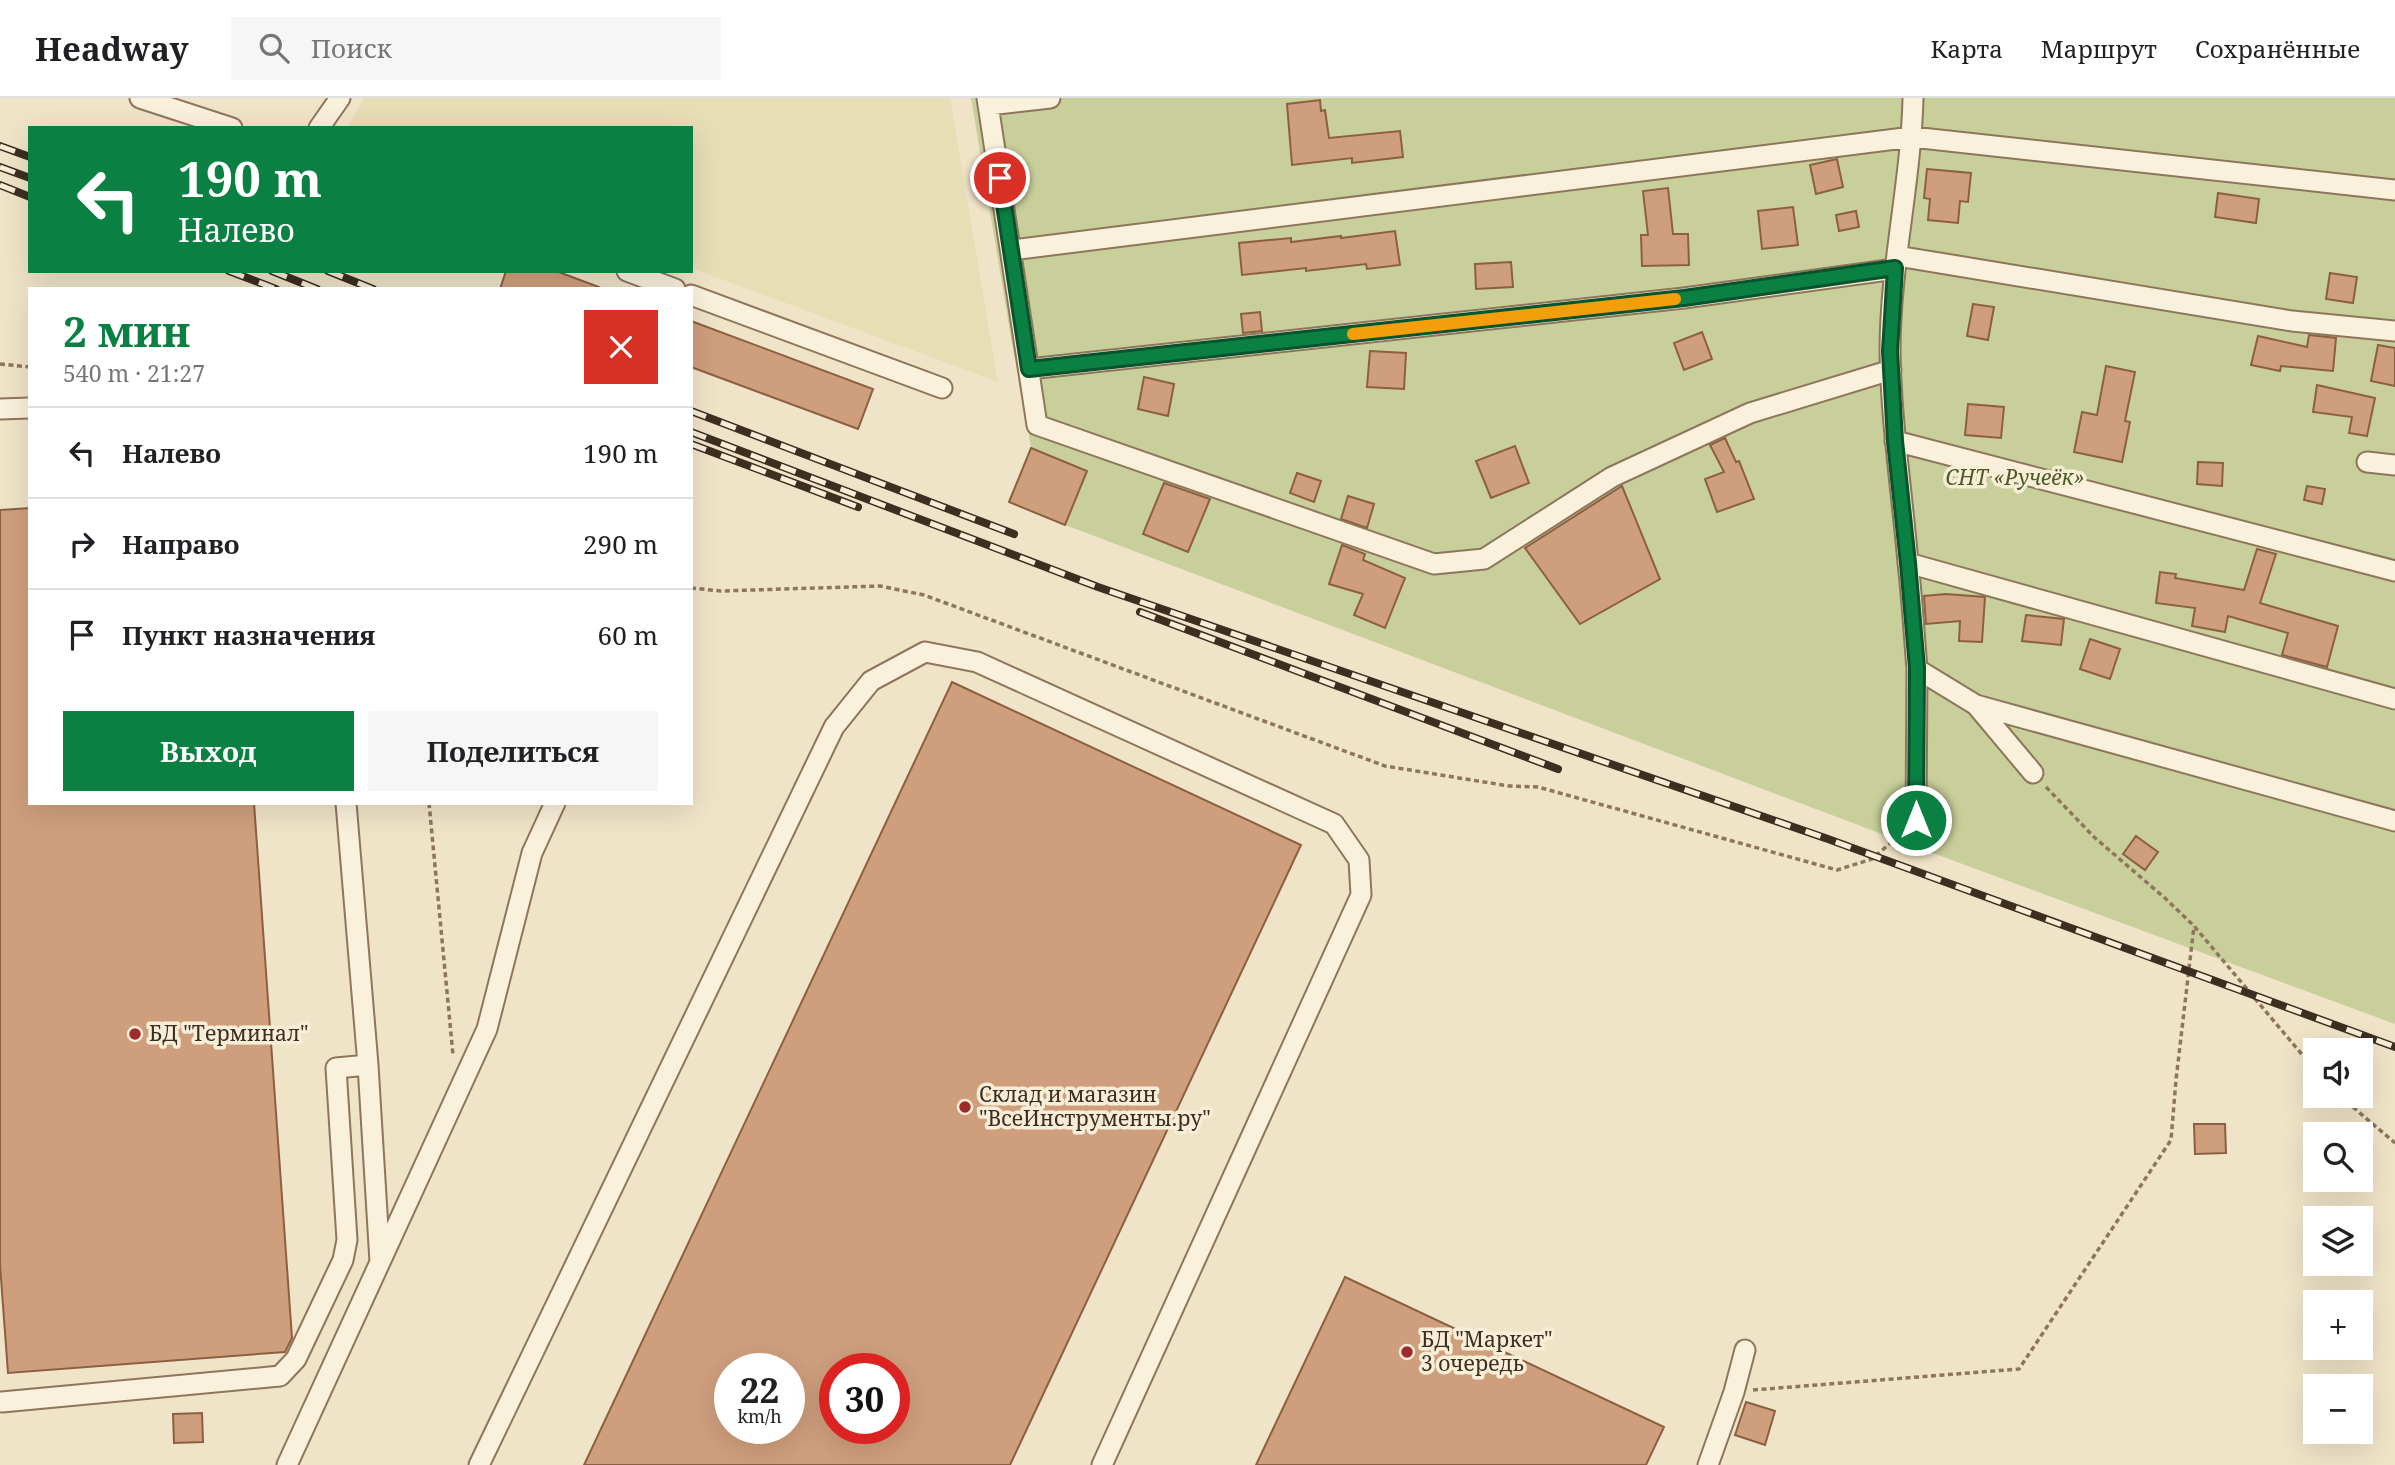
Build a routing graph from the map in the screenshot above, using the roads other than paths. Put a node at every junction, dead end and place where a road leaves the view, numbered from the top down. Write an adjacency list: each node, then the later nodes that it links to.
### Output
1 (140, 98): 6 (street)
2 (340, 98): 7 (street)
3 (1050, 98): 5 (street)
4 (1913, 98): 8 (street)
5 (988, 102): 10 (street)
6 (226, 126)
7 (320, 126)
8 (1912, 137): 9 (street); 10 (street); 11 (street)
9 (2395, 190)
10 (1012, 250): 16 (street)
11 (1896, 262): 15 (street); 16 (street); 17 (street)
12 (632, 273): 13 (street)
13 (670, 287)
14 (693, 296): 18 (street)
15 (2395, 331)
16 (1029, 369): 17 (street)
17 (1891, 370): 21 (street)
18 (942, 388)
19 (28, 408): 20 (street)
20 (0, 409)
21 (1895, 441): 24 (street); 25 (street)
22 (2367, 462): 23 (street)
23 (2395, 465)
24 (1908, 563): 26 (street); 27 (street)
25 (2395, 571)
26 (1917, 668): 28 (street); 32 (street)
27 (2395, 699)
28 (1976, 705): 29 (street); 33 (street)
29 (2033, 773)
30 (346, 805): 34 (street)
31 (554, 805): 35 (street)
32 (1916, 820)
33 (2395, 821)
34 (368, 1065): 35 (street); 37 (street)
35 (380, 1262): 38 (street)
36 (1745, 1350): 41 (street)
37 (2, 1402)
38 (287, 1465)
39 (479, 1465): 40 (street)
40 (1102, 1465)
41 (1708, 1465)

